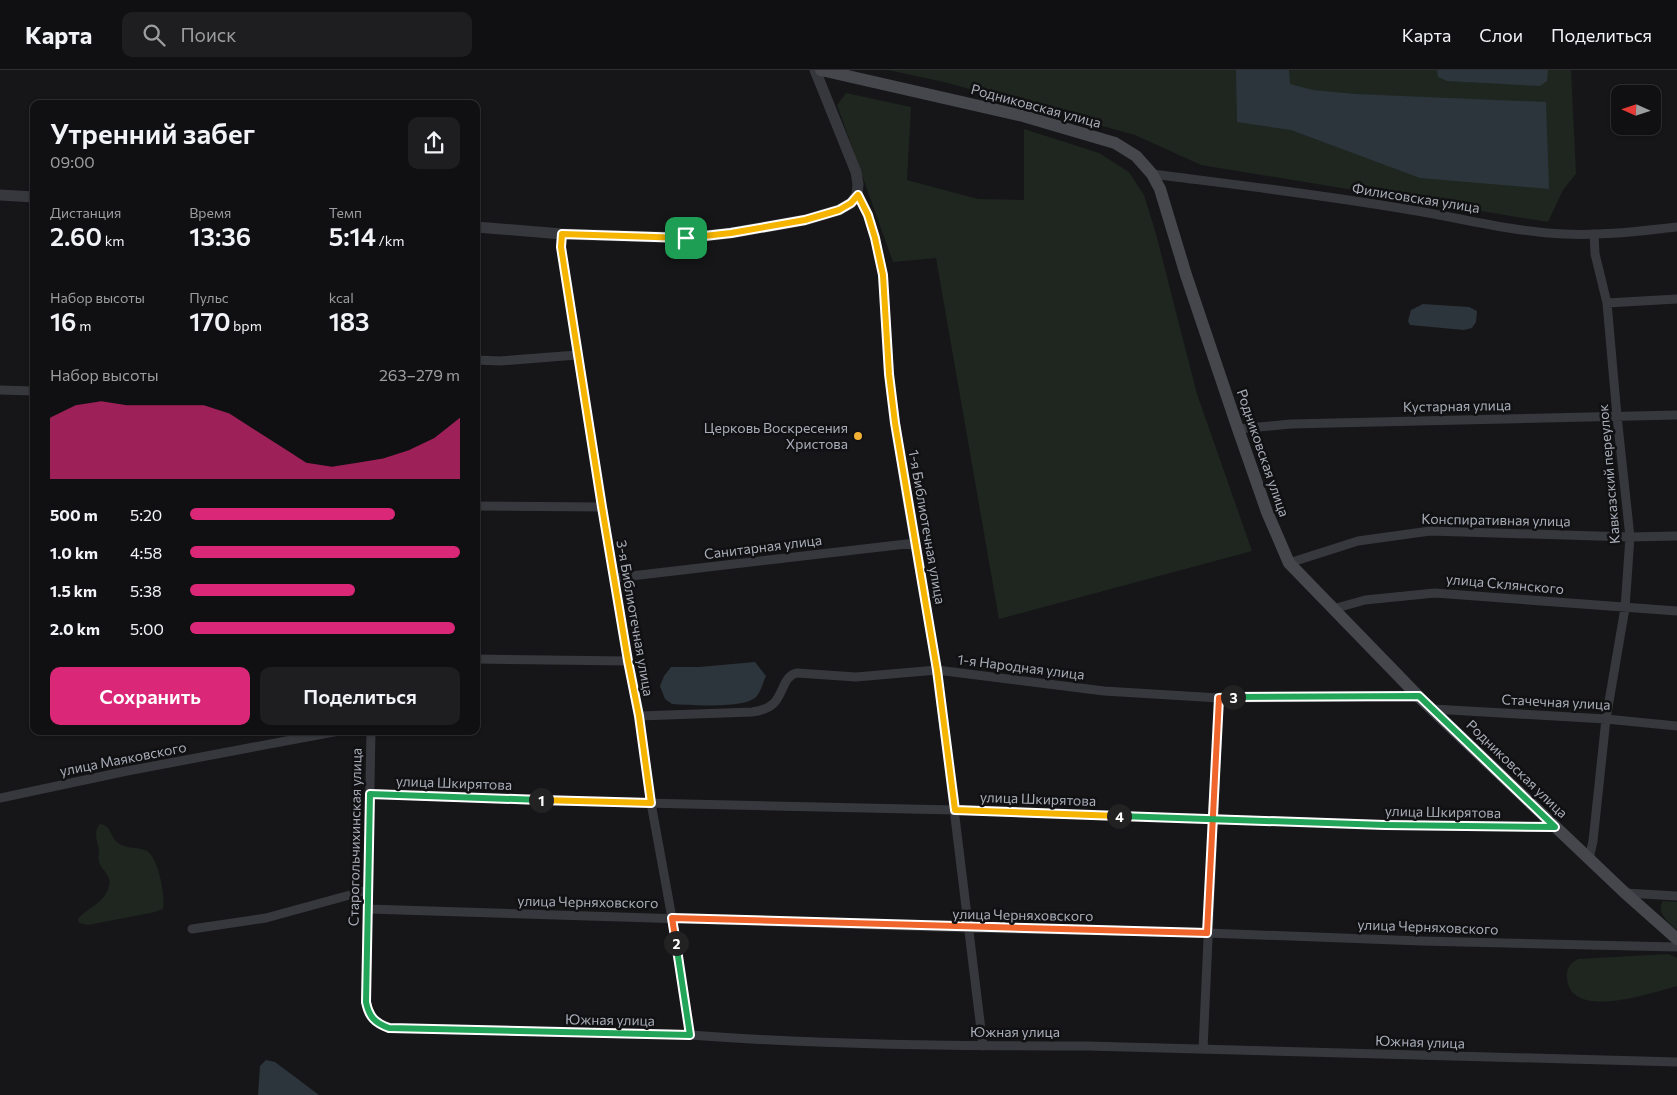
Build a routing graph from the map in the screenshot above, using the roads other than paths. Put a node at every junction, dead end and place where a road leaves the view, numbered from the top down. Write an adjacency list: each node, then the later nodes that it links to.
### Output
1 (815, 70): 5 (street)
2 (821, 70): 3 (main road, Родниковская улица)
3 (1152, 174): 10 (street, Филисовская улица); 19 (main road, Родниковская улица)
4 (0, 195): 6 (street)
5 (858, 195): 9 (street); 24 (street, 1-я Библиотечная улица)
6 (30, 197)
7 (480, 227): 9 (street)
8 (1677, 227): 10 (street, Филисовская улица)
9 (562, 234): 13 (street, 3-я Библиотечная улица)
10 (1594, 234): 12 (street, Кавказский переулок)
11 (1677, 298): 12 (street)
12 (1608, 303): 18 (street, Кавказский переулок)
13 (577, 355): 14 (street); 21 (street, 3-я Библиотечная улица)
14 (480, 360)
15 (0, 390): 16 (street)
16 (30, 391)
17 (1677, 415): 18 (street, Кустарная улица)
18 (1617, 416): 19 (street, Кустарная улица); 23 (street, Кавказский переулок)
19 (1238, 429): 25 (main road, Родниковская улица)
20 (480, 506): 21 (street)
21 (602, 507): 26 (street, 3-я Библиотечная улица)
22 (1677, 536): 23 (street, Конспиративная улица)
23 (1630, 537): 25 (street, Конспиративная улица); 27 (street, Кавказский переулок)
24 (915, 543): 26 (street, Санитарная улица); 32 (street, 1-я Библиотечная улица)
25 (1290, 563): 28 (main road, Родниковская улица)
26 (614, 578): 31 (street, 3-я Библиотечная улица)
27 (1625, 608): 28 (street, улица Склянского); 29 (street, улица Склянского); 37 (street, Кавказский переулок)
28 (1333, 609): 33 (main road, Родниковская улица)
29 (1677, 611)
30 (480, 659): 31 (street)
31 (628, 661): 36 (street, 3-я Библиотечная улица)
32 (937, 670): 34 (street, 1-я Народная улица); 36 (street, 1-я Народная улица); 44 (street, 1-я Библиотечная улица)
33 (1419, 696): 34 (street, 1-я Народная улица); 35 (main road, Родниковская улица)
34 (1219, 698): 45 (street)
35 (1433, 709): 37 (street, Стачечная улица); 46 (main road, Родниковская улица)
36 (639, 716): 43 (street, 3-я Библиотечная улица)
37 (1606, 719): 38 (street, Стачечная улица); 47 (street, Кавказский переулок)
38 (1677, 726)
39 (318, 735): 42 (street, улица Маяковского)
40 (371, 735): 41 (street, Старогольчихинская улица)
41 (370, 794): 43 (street, улица Шкирятова); 48 (street, Старогольчихинская улица)
42 (0, 798)
43 (651, 803): 44 (street, улица Шкирятова); 52 (street, 3-я Библиотечная улица)
44 (955, 810): 45 (street, улица Шкирятова); 53 (street, 1-я Библиотечная улица)
45 (1212, 819): 46 (street, улица Шкирятова); 55 (street)
46 (1555, 827): 47 (main road, Родниковская улица)
47 (1589, 859): 49 (main road, Родниковская улица)
48 (368, 890): 51 (street, Старогольчихинская улица); 54 (street)
49 (1624, 892): 50 (street); 56 (main road, Родниковская улица)
50 (1677, 896)
51 (368, 908): 52 (street, улица Черняховского); 58 (street, Старогольчихинская улица)
52 (672, 918): 53 (street, улица Черняховского); 59 (street, 3-я Библиотечная улица)
53 (969, 928): 55 (street, улица Черняховского); 60 (street, 1-я Библиотечная улица)
54 (192, 929)
55 (1207, 933): 57 (street, улица Черняховского); 61 (street)
56 (1677, 939)
57 (1677, 947)
58 (366, 1002): 59 (street, Южная улица)
59 (690, 1035): 60 (street, Южная улица)
60 (983, 1046): 61 (street, Южная улица)
61 (1203, 1049): 62 (street, Южная улица)
62 (1677, 1062)

